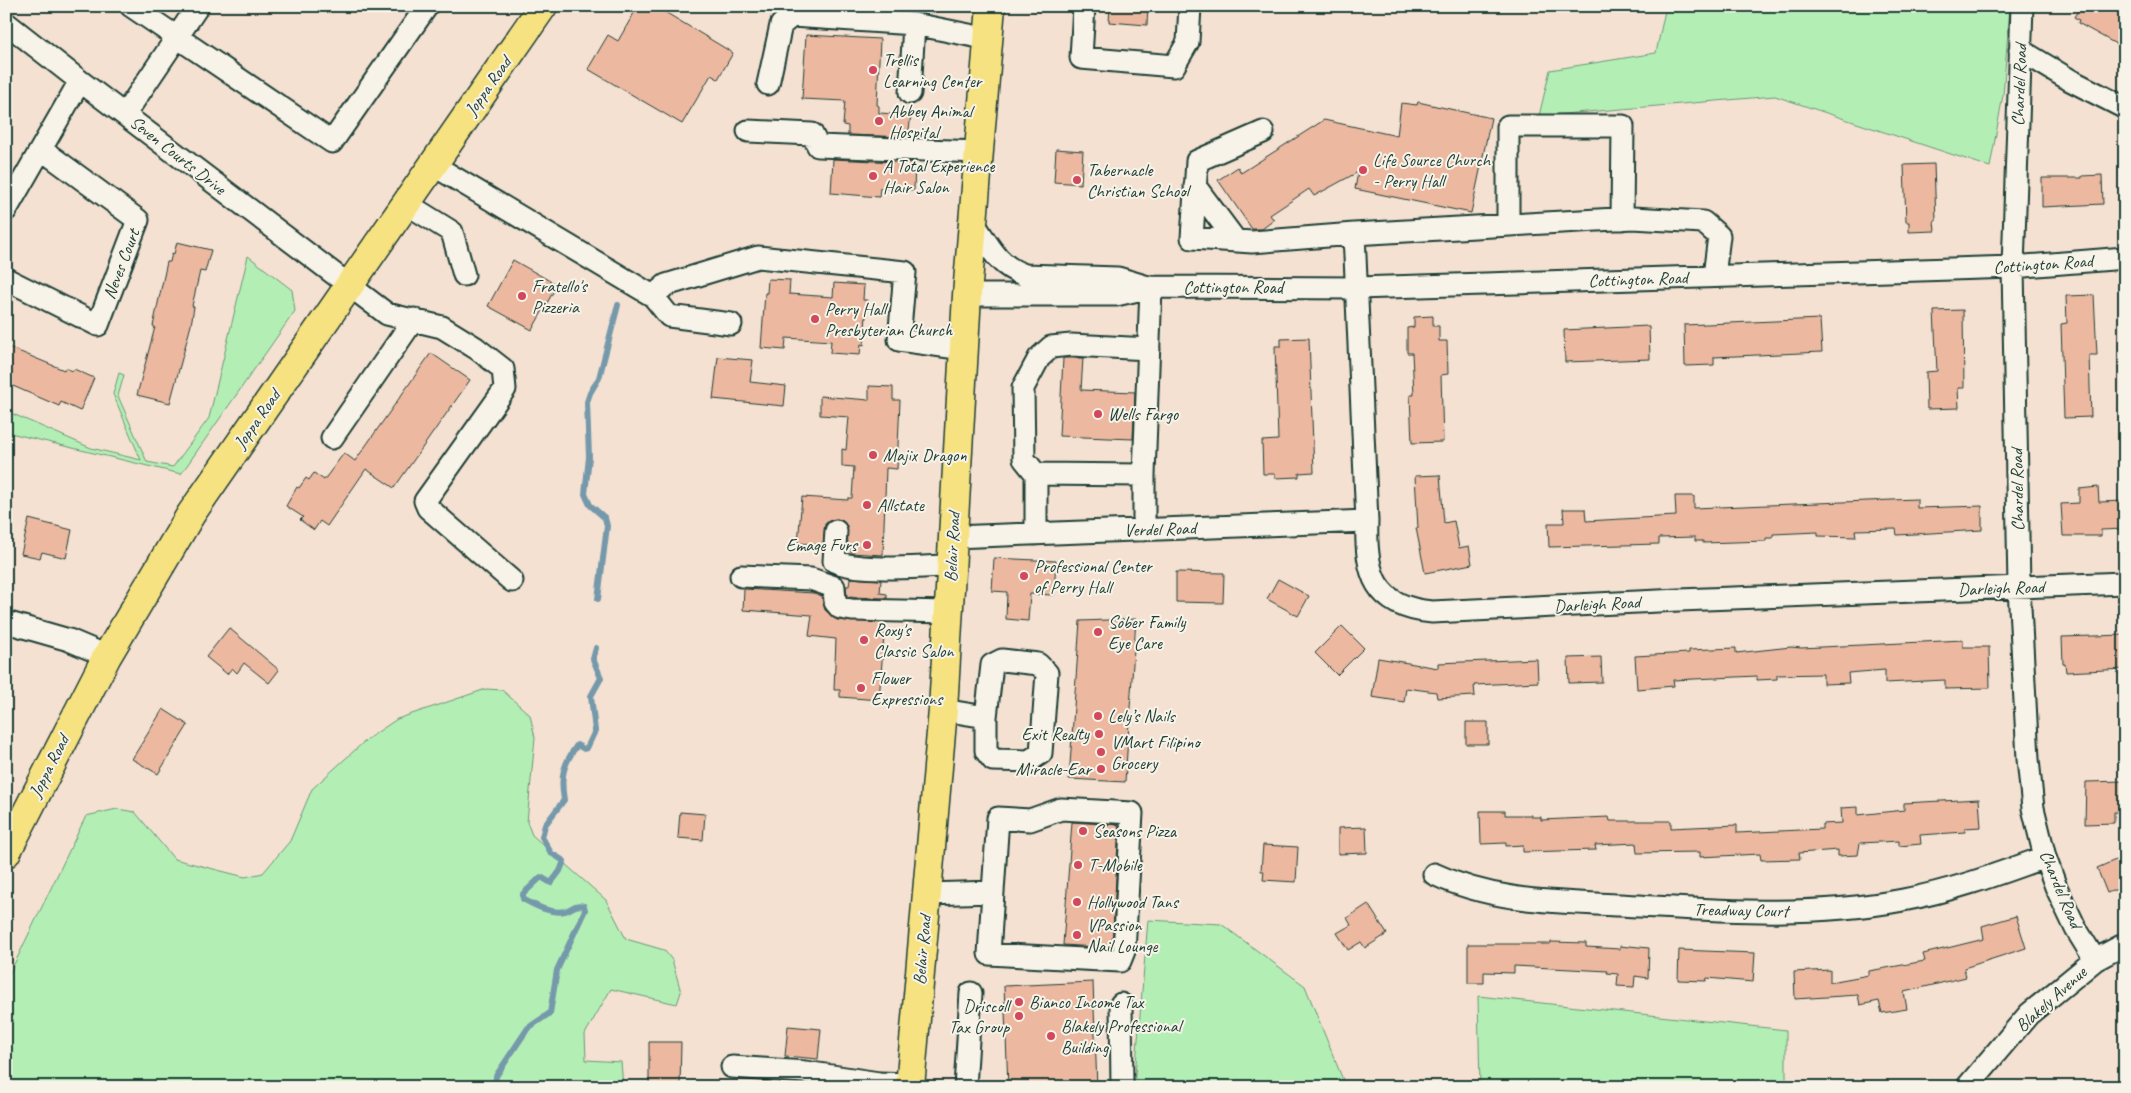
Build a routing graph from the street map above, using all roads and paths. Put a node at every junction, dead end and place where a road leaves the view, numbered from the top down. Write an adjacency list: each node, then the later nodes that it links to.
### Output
1 (131, 6): 11 (street)
2 (198, 6): 11 (street)
3 (427, 6): 11 (street)
4 (543, 6): 23 (main road, Joppa Road)
5 (991, 6): 12 (main road, Belair Road)
6 (1084, 6): 7 (street)
7 (1190, 6)
8 (2022, 6): 13 (street, Chardel Road)
9 (6, 23): 14 (street, Seven Courts Drive)
10 (914, 24): 12 (street); 15 (street); 16 (street)
11 (177, 38): 18 (street)
12 (989, 39): 22 (main road, Belair Road)
13 (2020, 50): 17 (street); 33 (street, Chardel Road)
14 (80, 82): 18 (street, Seven Courts Drive); 21 (street)
15 (768, 84)
16 (910, 92)
17 (2125, 108)
18 (125, 114): 37 (street, Seven Courts Drive)
19 (748, 131): 22 (street)
20 (1262, 132): 24 (street)
21 (41, 149): 26 (street); 36 (street, Neves Court)
22 (979, 152): 28 (main road, Belair Road)
23 (433, 165): 25 (main road, Joppa Road); 41 (street)
24 (1195, 186): 31 (street); 31 (street)
25 (407, 204): 34 (street); 37 (main road, Joppa Road)
26 (6, 210)
27 (1622, 219): 29 (street); 29 (street); 35 (street)
28 (973, 222): 38 (street, Cottington Road); 40 (main road, Belair Road)
29 (1508, 225): 30 (street)
30 (1354, 234): 31 (street); 39 (street, Darleigh Road)
31 (1236, 241)
32 (2125, 258): 33 (street, Cottington Road)
33 (2013, 267): 35 (street, Cottington Road); 58 (street, Chardel Road)
34 (464, 275)
35 (1714, 276): 39 (street, Cottington Road)
36 (6, 279)
37 (349, 287): 42 (street, Seven Courts Drive); 61 (main road, Joppa Road)
38 (1151, 287): 39 (street, Cottington Road); 40 (street, Cottington Road); 45 (street)
39 (1358, 288): 49 (street, Darleigh Road)
40 (967, 295): 44 (main road, Belair Road)
41 (653, 296): 43 (street); 44 (street)
42 (414, 319): 46 (street); 56 (street, Seven Courts Drive)
43 (730, 324)
44 (964, 349): 53 (main road, Belair Road)
45 (1149, 349): 47 (street); 48 (street)
46 (332, 438)
47 (1036, 474): 48 (street); 52 (street)
48 (1144, 475): 50 (street)
49 (1367, 521): 50 (street, Verdel Road); 58 (street, Darleigh Road)
50 (1144, 530): 52 (street, Verdel Road)
51 (836, 531): 54 (street)
52 (1036, 534): 53 (street, Verdel Road)
53 (953, 537): 54 (main road, Belair Road)
54 (951, 566): 59 (main road, Belair Road)
55 (741, 576): 59 (street)
56 (512, 581)
57 (2125, 583): 58 (street, Darleigh Road)
58 (2019, 587): 65 (street, Chardel Road)
59 (949, 612): 62 (main road, Belair Road)
60 (6, 622): 61 (street)
61 (107, 656): 64 (main road, Joppa Road)
62 (943, 710): 63 (street); 68 (main road, Belair Road)
63 (986, 717): 63 (street)
64 (6, 853)
65 (2044, 857): 66 (street, Treadway Court); 70 (street, Chardel Road)
66 (1434, 874)
67 (993, 892): 67 (street); 68 (street)
68 (927, 894): 74 (main road, Belair Road)
69 (2125, 944): 70 (street, Blakely Avenue)
70 (2095, 960): 77 (street, Blakely Avenue)
71 (971, 994): 75 (street)
72 (1121, 1004): 76 (street)
73 (732, 1067): 74 (street)
74 (911, 1085)
75 (965, 1087)
76 (1122, 1087)
77 (1967, 1087)

